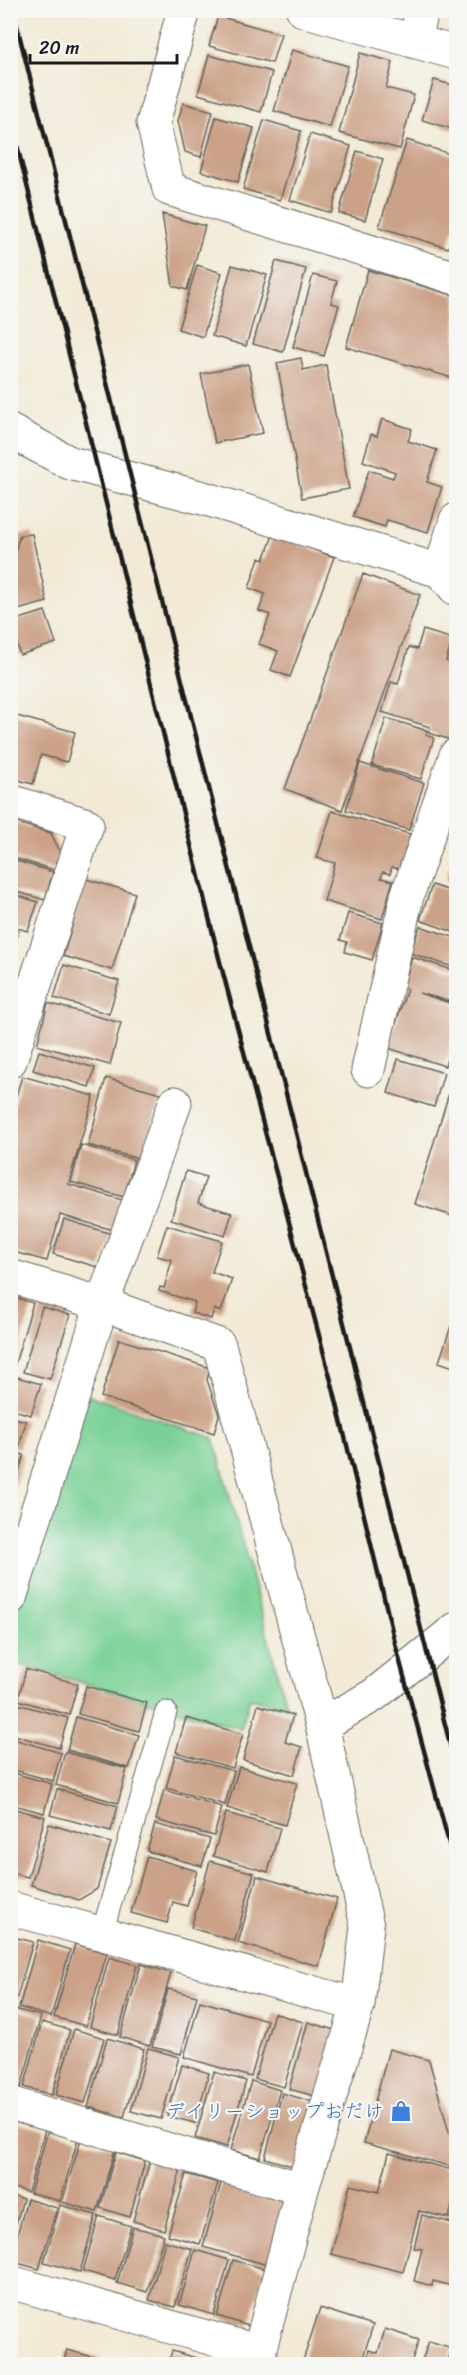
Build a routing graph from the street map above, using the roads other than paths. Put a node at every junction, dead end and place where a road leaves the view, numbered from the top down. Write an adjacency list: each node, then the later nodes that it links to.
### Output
1 (184, 10): 6 (street)
2 (303, 10): 4 (street)
3 (422, 10): 4 (street)
4 (415, 42): 5 (street)
5 (456, 53)
6 (456, 278)
7 (10, 431): 9 (street)
8 (456, 520): 9 (street)
9 (448, 580)
10 (456, 755): 14 (street)
11 (10, 801): 12 (street)
12 (22, 984): 13 (street)
13 (10, 1061)
14 (368, 1070)
15 (175, 1103): 17 (street)
16 (10, 1276): 17 (street)
17 (102, 1304): 18 (street); 21 (street)
18 (10, 1598)
19 (456, 1629): 21 (street)
20 (166, 1712): 23 (lane)
21 (322, 1725): 24 (street)
22 (10, 1908): 23 (street)
23 (102, 1934): 24 (street)
24 (358, 2005): 26 (street)
25 (10, 2103): 26 (street)
26 (302, 2189): 28 (street)
27 (10, 2282): 28 (street)
28 (258, 2358)

